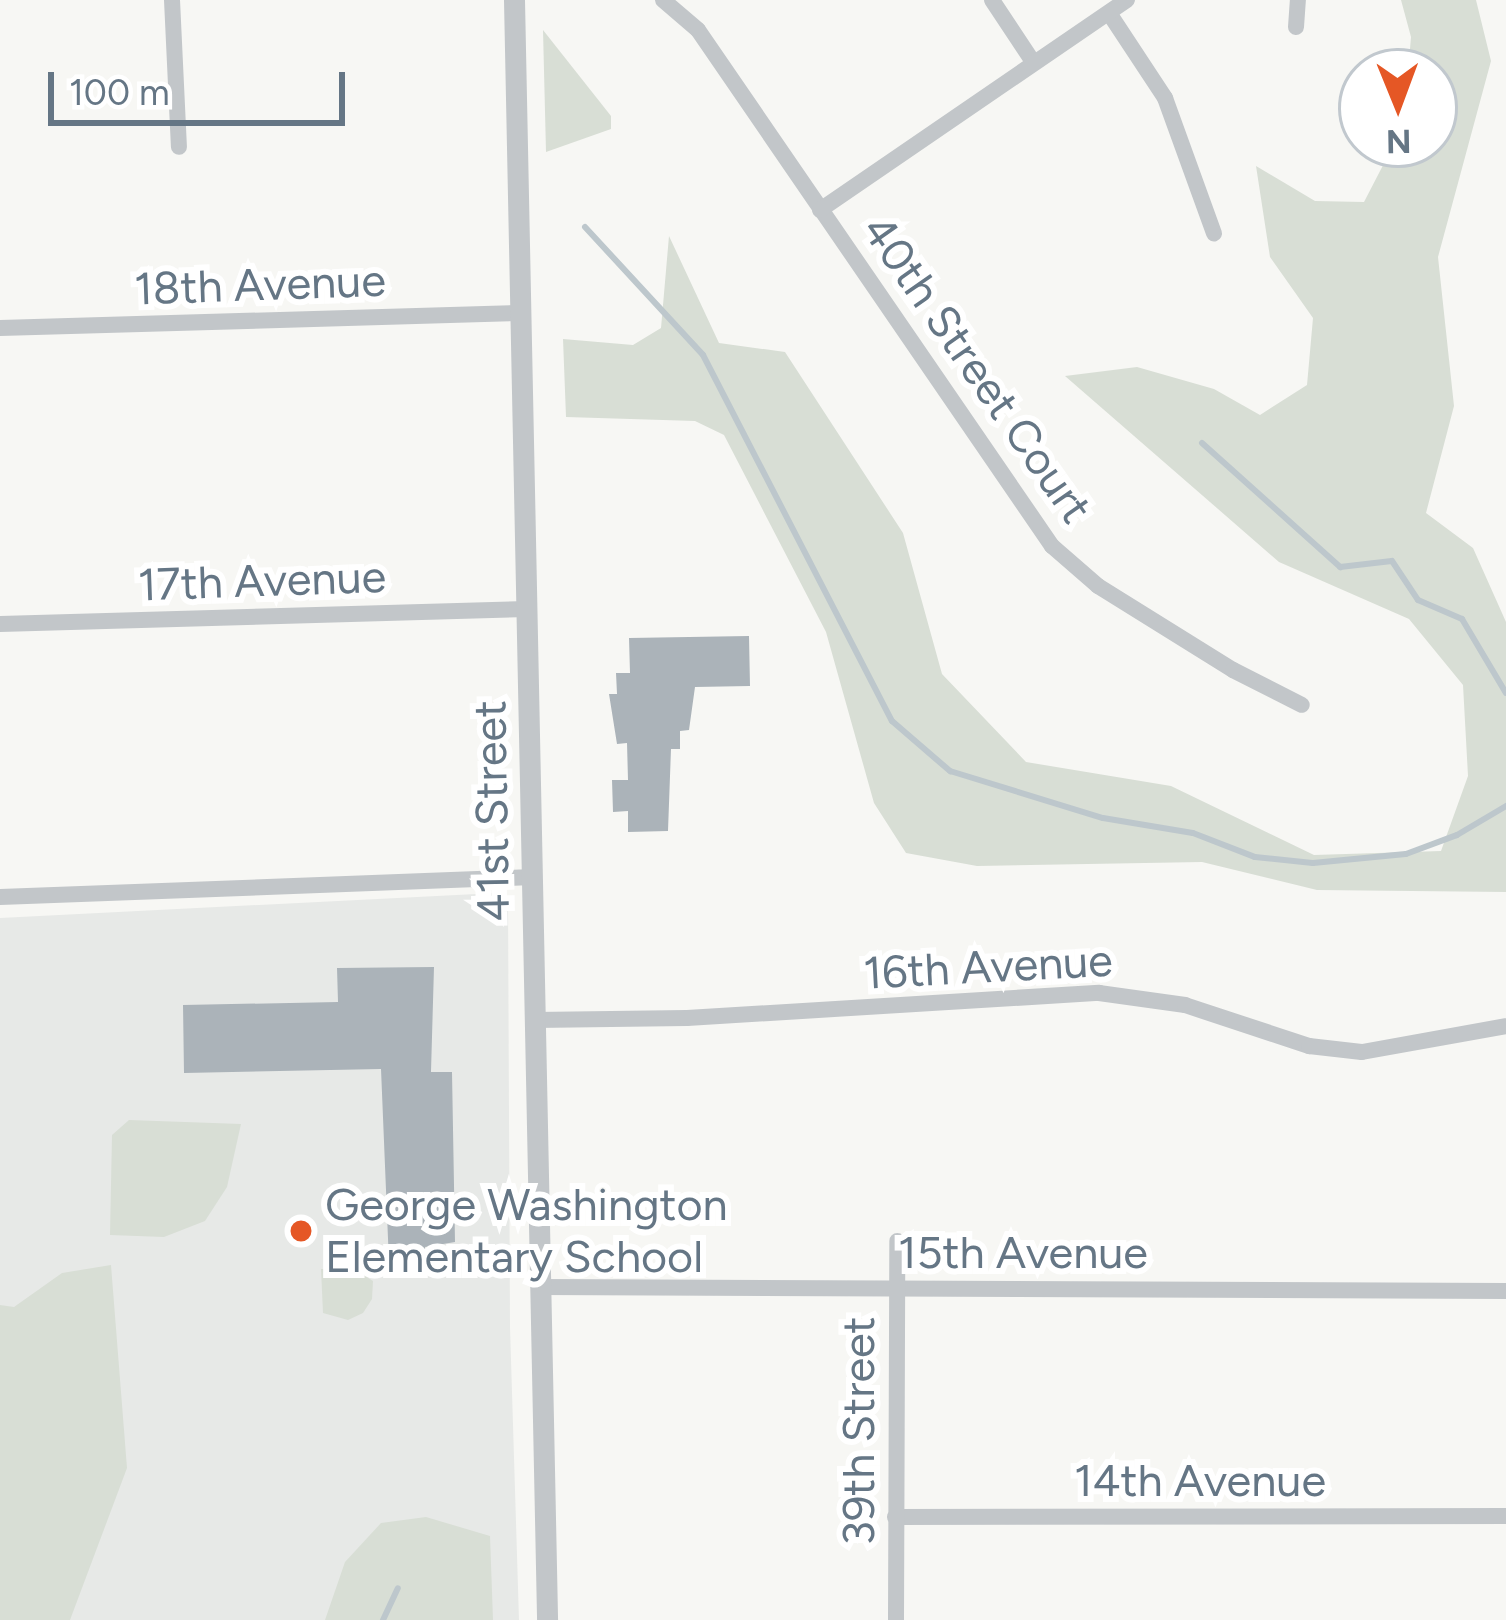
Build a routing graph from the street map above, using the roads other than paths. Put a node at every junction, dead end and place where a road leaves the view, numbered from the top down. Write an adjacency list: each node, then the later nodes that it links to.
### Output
1 (172, 0): 10 (street)
2 (514, 0): 13 (street, 41st Street)
3 (663, 0): 11 (street, 40th Street Court)
4 (992, 0): 9 (street)
5 (1127, 0): 7 (street)
6 (1298, 0): 8 (street)
7 (1109, 13): 9 (street); 12 (street)
8 (1296, 27)
9 (1033, 62): 11 (street)
10 (178, 147)
11 (820, 210): 17 (street, 40th Street Court)
12 (1214, 233)
13 (521, 314): 14 (street, 18th Avenue); 15 (street, 41st Street)
14 (0, 328)
15 (526, 609): 16 (street, 17th Avenue); 18 (street, 41st Street)
16 (0, 624)
17 (1302, 705)
18 (533, 877): 19 (street); 20 (street, 41st Street)
19 (0, 897)
20 (535, 1020): 21 (street, 16th Avenue); 23 (street, 41st Street)
21 (1506, 1026)
22 (897, 1241): 24 (street, 39th Street)
23 (540, 1287): 24 (street, 15th Avenue); 28 (street, 41st Street)
24 (894, 1288): 25 (street, 15th Avenue); 27 (street, 39th Street)
25 (1506, 1291)
26 (1506, 1516): 27 (street, 14th Avenue)
27 (895, 1517): 29 (street, 39th Street)
28 (547, 1620)
29 (896, 1620)

